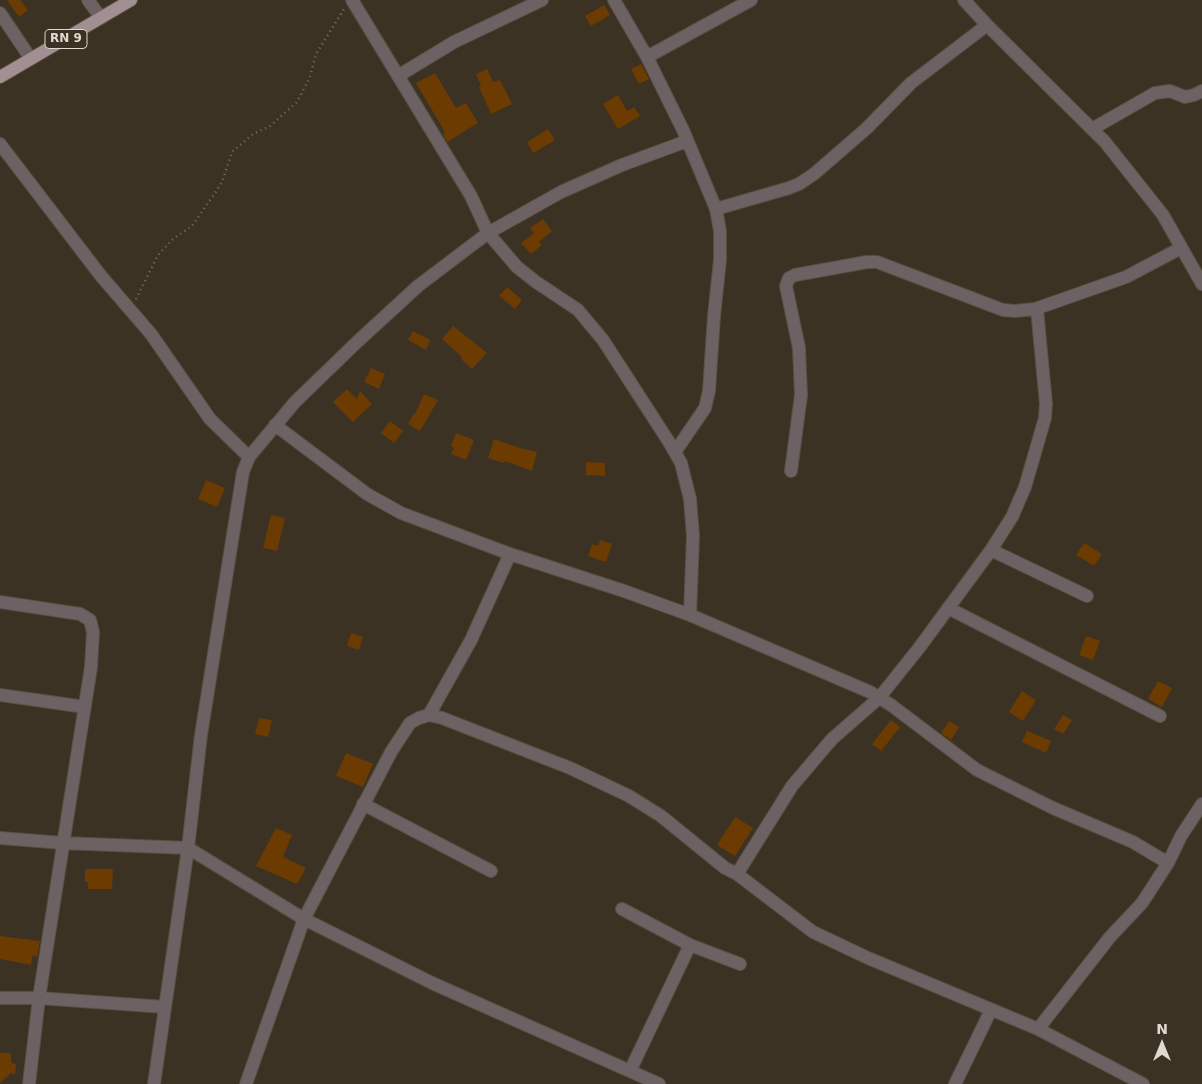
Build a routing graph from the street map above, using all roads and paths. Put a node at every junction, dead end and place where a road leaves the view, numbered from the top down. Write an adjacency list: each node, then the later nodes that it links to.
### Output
1 (88, 0): 9 (street)
2 (131, 0): 9 (main road, RN 9)
3 (542, 0): 13 (street)
4 (614, 0): 11 (street)
5 (751, 0): 11 (street)
6 (964, 0): 10 (street)
7 (349, 3): 13 (street); 23 (path)
8 (0, 13): 12 (street)
9 (101, 18): 12 (main road, RN 9)
10 (988, 25): 16 (street); 19 (street)
11 (647, 57): 17 (street)
12 (30, 59): 14 (main road, RN 9)
13 (398, 76): 20 (street)
14 (0, 77)
15 (1202, 92): 16 (street)
16 (1092, 129): 21 (street)
17 (687, 141): 19 (street); 20 (street)
18 (0, 144): 23 (street)
19 (716, 209): 26 (street)
20 (488, 233): 25 (street); 26 (street)
21 (1181, 248): 22 (street); 24 (street)
22 (1202, 284)
23 (130, 309): 27 (street)
24 (1037, 309): 28 (street); 29 (street)
25 (276, 425): 27 (street); 30 (street)
26 (675, 452): 34 (street)
27 (249, 457): 44 (street)
28 (791, 471)
29 (991, 550): 31 (street); 33 (street)
30 (510, 554): 34 (street); 38 (street)
31 (1087, 596)
32 (0, 602): 37 (street)
33 (948, 608): 36 (street); 39 (street)
34 (690, 615): 36 (street)
35 (0, 695): 37 (street)
36 (879, 698): 45 (street); 47 (street)
37 (85, 707): 43 (street)
38 (429, 715): 40 (street); 47 (street)
39 (1160, 716)
40 (363, 804): 46 (street); 49 (street)
41 (1202, 804): 45 (street)
42 (0, 838): 43 (street)
43 (63, 843): 44 (street); 53 (street)
44 (188, 848): 49 (street); 54 (street)
45 (1168, 863): 56 (street)
46 (491, 871)
47 (737, 874): 55 (street)
48 (622, 909): 50 (street)
49 (304, 919): 57 (street); 60 (street)
50 (690, 945): 51 (street); 57 (street)
51 (740, 964)
52 (0, 998): 53 (street)
53 (39, 998): 54 (street); 58 (street)
54 (165, 1007): 59 (street)
55 (990, 1010): 56 (street); 62 (street)
56 (1038, 1029): 63 (street)
57 (630, 1071): 61 (street)
58 (30, 1084)
59 (154, 1084)
60 (246, 1084)
61 (659, 1084)
62 (955, 1084)
63 (1143, 1084)

